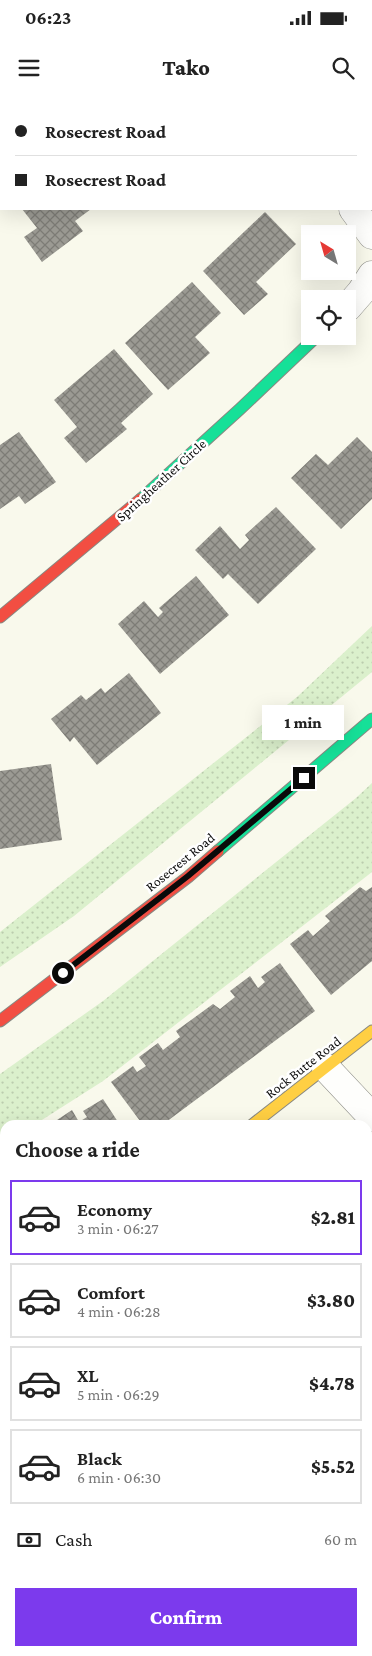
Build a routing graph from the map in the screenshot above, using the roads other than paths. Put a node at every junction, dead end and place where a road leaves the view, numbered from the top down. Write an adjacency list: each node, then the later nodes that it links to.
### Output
1 (353, 210): 2 (street)
2 (372, 235)
3 (372, 276): 4 (street)
4 (356, 298)
5 (307, 345): 6 (street, Springheather Circle)
6 (0, 618)
7 (372, 719): 8 (street, Rosecrest Road)
8 (0, 1021)
9 (372, 1031): 10 (street, Rock Butte Road)
10 (326, 1068): 11 (street); 12 (street, Rock Butte Road)
11 (372, 1117)
12 (258, 1120)

